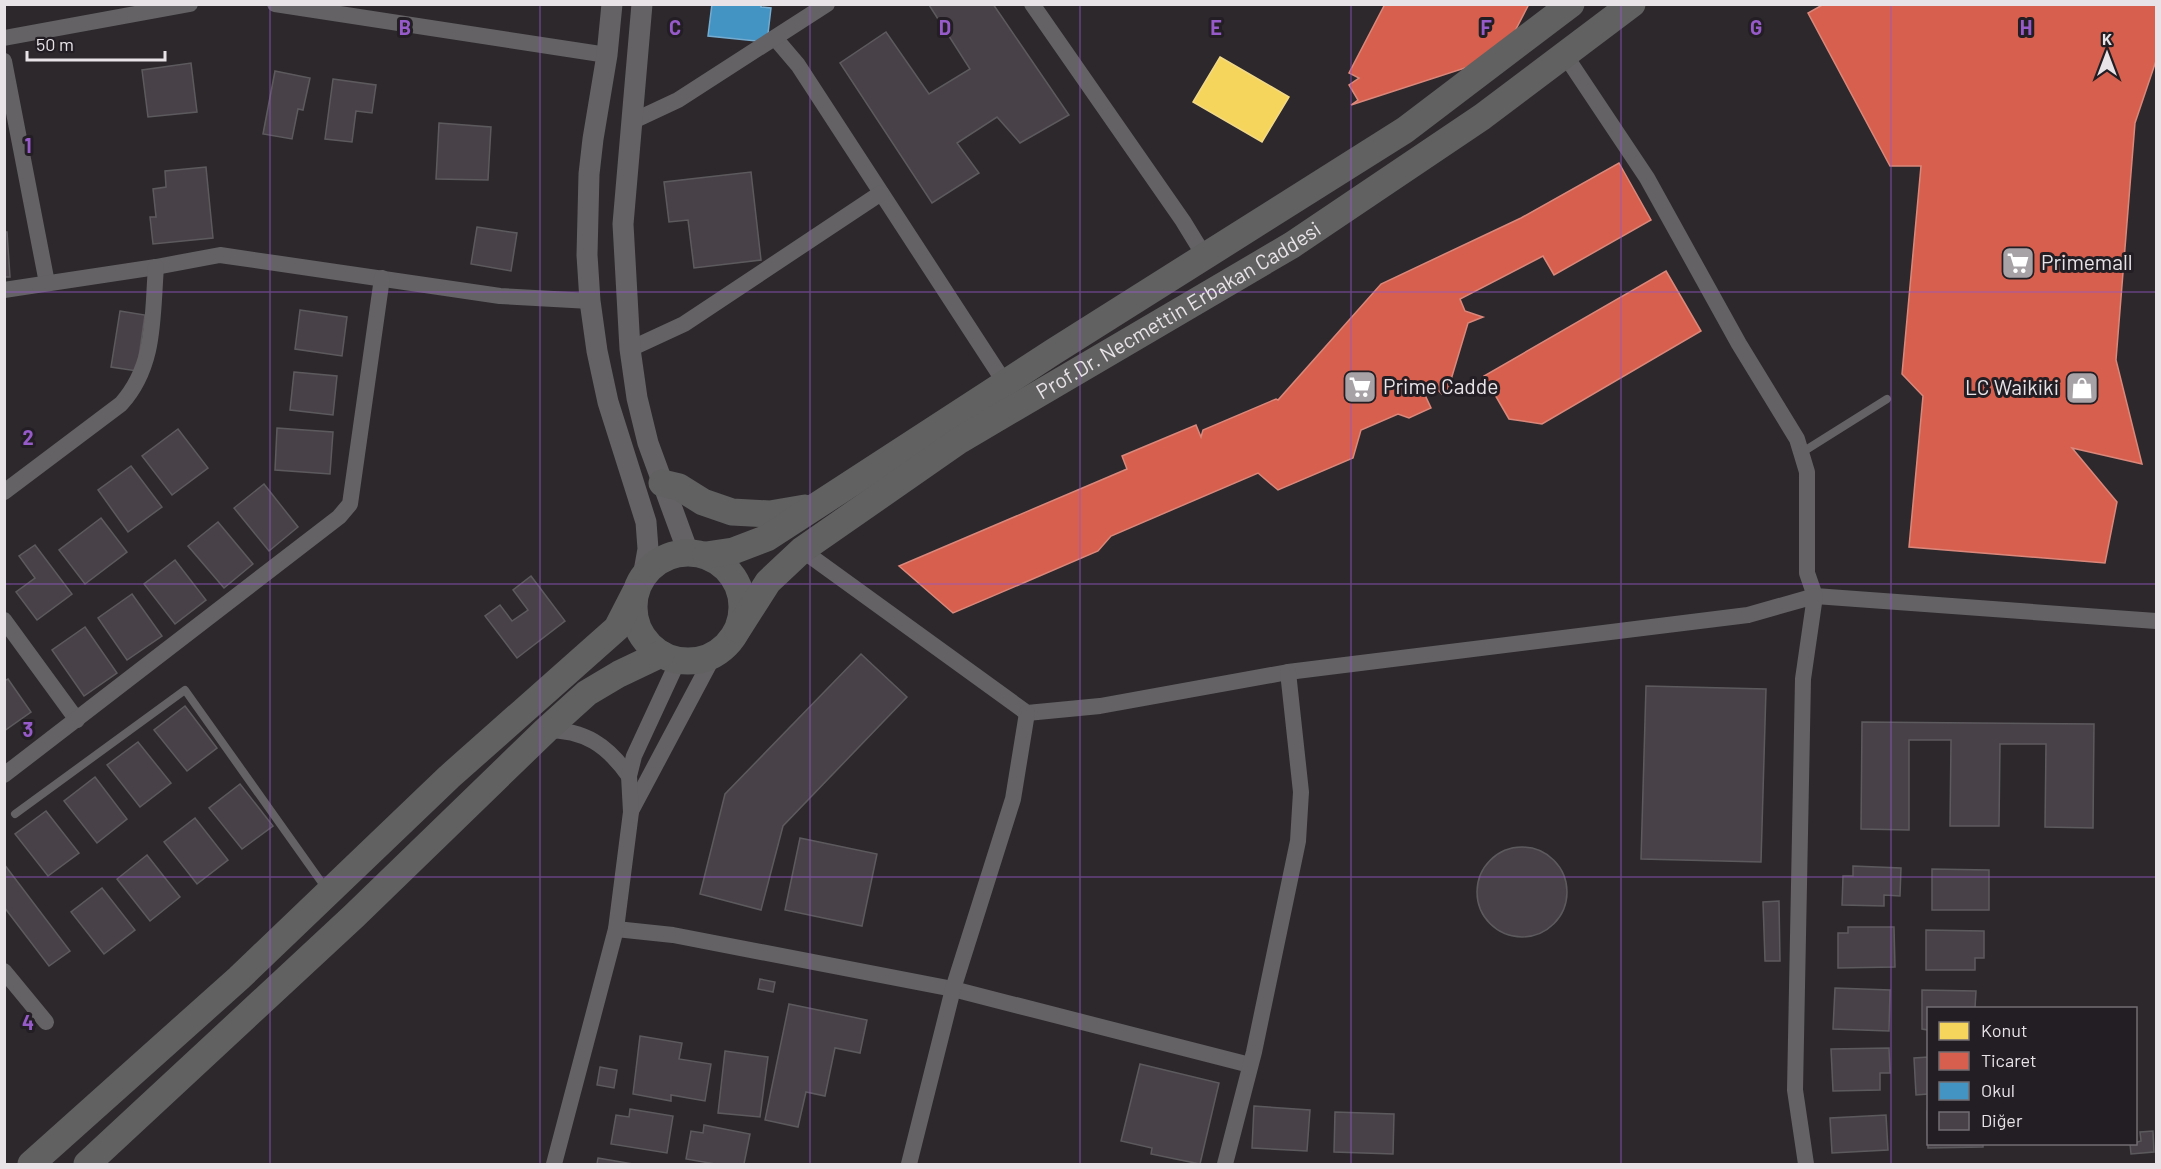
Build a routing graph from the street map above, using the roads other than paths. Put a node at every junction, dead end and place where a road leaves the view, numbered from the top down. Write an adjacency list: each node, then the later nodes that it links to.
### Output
1 (190, 4): 9 (street)
2 (274, 4): 11 (street)
3 (612, 4): 11 (street)
4 (642, 4): 14 (street)
5 (827, 4): 10 (street)
6 (1032, 4): 16 (street)
7 (1571, 4): 16 (main road, Prof.Dr. Necmettin Erbakan Caddesi)
8 (1632, 4): 12 (main road, Prof.Dr. Necmettin Erbakan Caddesi)
9 (4, 38)
10 (775, 38): 14 (street); 15 (street)
11 (607, 55): 21 (street)
12 (1565, 55): 25 (street); 29 (main road, Prof.Dr. Necmettin Erbakan Caddesi)
13 (4, 61): 19 (street)
14 (631, 122): 22 (street)
15 (881, 193): 22 (street); 23 (street)
16 (1206, 256): 23 (main road, Prof.Dr. Necmettin Erbakan Caddesi)
17 (156, 267): 18 (street); 19 (street); 27 (street)
18 (382, 278): 21 (street); 40 (street)
19 (47, 283): 20 (street)
20 (4, 290)
21 (590, 301): 31 (street)
22 (630, 350): 26 (street)
23 (1005, 384): 28 (main road, Prof.Dr. Necmettin Erbakan Caddesi)
24 (1887, 399): 25 (lane)
25 (1801, 453): 32 (street)
26 (662, 483): 28 (main road); 30 (street)
27 (4, 492)
28 (812, 509): 30 (main road, Prof.Dr. Necmettin Erbakan Caddesi)
29 (802, 550): 35 (main road, Prof.Dr. Necmettin Erbakan Caddesi); 39 (street)
30 (697, 554): 31 (main road); 35 (main road)
31 (639, 585): 37 (main road); 46 (main road)
32 (1815, 596): 34 (street); 38 (street); 57 (street)
33 (4, 620): 40 (street)
34 (2157, 621)
35 (738, 629): 36 (main road)
36 (714, 655): 37 (main road); 44 (street)
37 (670, 658): 41 (main road); 43 (street)
38 (1288, 672): 39 (street); 51 (street)
39 (1027, 713): 49 (street)
40 (77, 720): 42 (street)
41 (546, 730): 43 (street); 53 (main road)
42 (4, 776)
43 (629, 776): 44 (street)
44 (631, 812): 47 (street)
45 (15, 814): 46 (lane)
46 (329, 892): 52 (main road)
47 (616, 929): 49 (street); 54 (street)
48 (4, 971): 50 (street)
49 (953, 989): 51 (street); 55 (street)
50 (46, 1022)
51 (1250, 1065): 56 (street)
52 (31, 1164)
53 (87, 1164)
54 (554, 1164)
55 (909, 1164)
56 (1225, 1164)
57 (1806, 1164)

